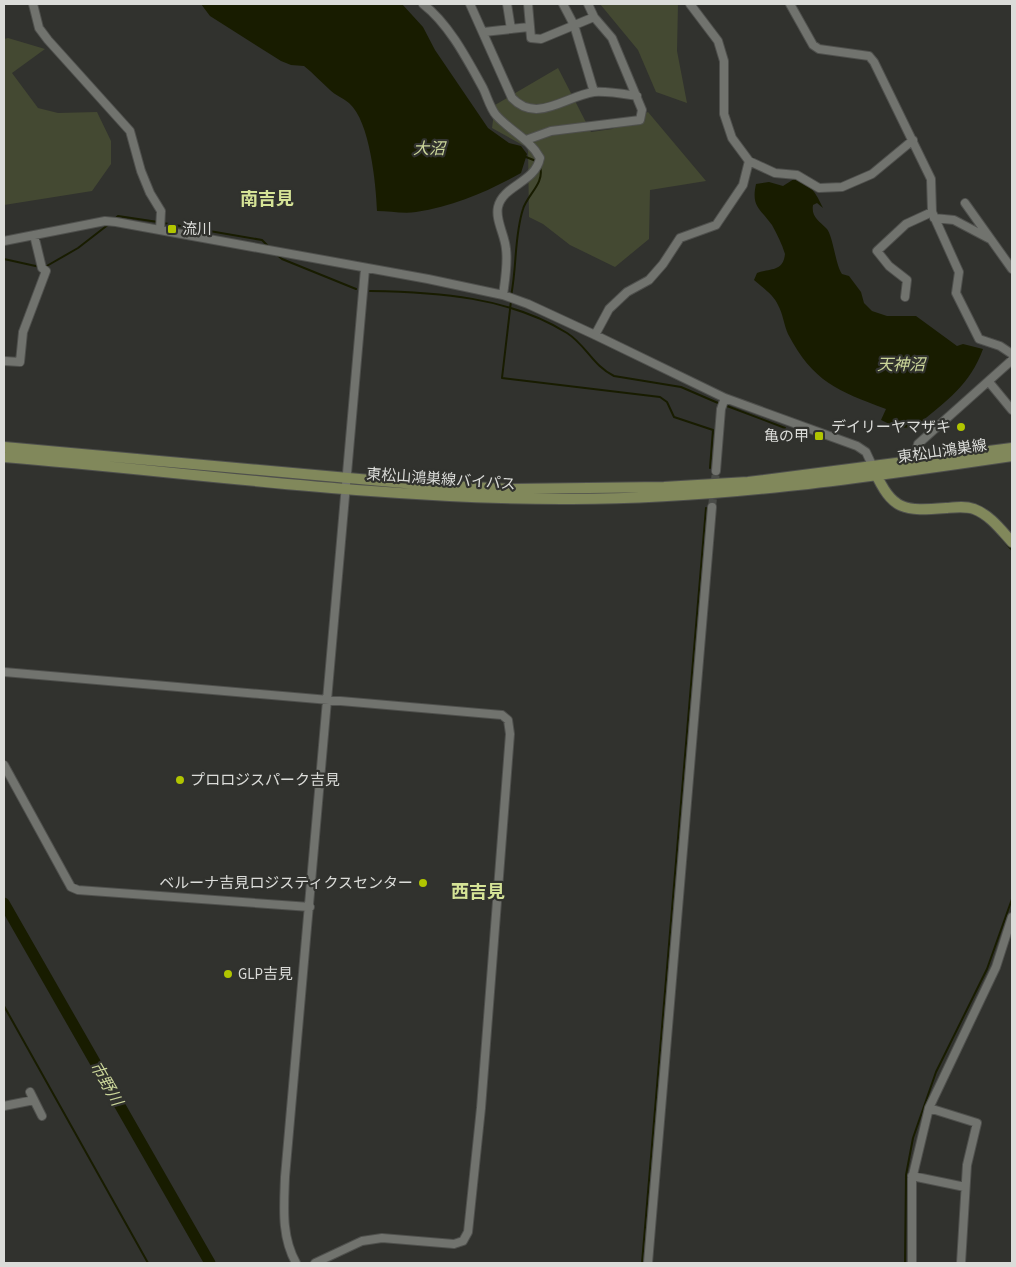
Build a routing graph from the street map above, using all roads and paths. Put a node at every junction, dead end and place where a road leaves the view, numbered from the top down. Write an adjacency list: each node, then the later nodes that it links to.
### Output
1 (33, 4): 22 (street)
2 (422, 4): 17 (street)
3 (470, 4): 14 (street)
4 (507, 4): 13 (street)
5 (528, 4): 12 (street)
6 (563, 4): 11 (street)
7 (588, 4): 10 (street)
8 (690, 4): 19 (street)
9 (790, 4): 18 (street)
10 (594, 17): 11 (street); 16 (street)
11 (574, 26): 12 (street); 15 (street)
12 (529, 27): 13 (street)
13 (511, 29): 14 (street)
14 (484, 32): 15 (street)
15 (594, 92): 16 (street)
16 (637, 96): 17 (street)
17 (526, 140): 28 (street)
18 (912, 140): 19 (street); 21 (street)
19 (749, 161): 30 (street)
20 (965, 203): 24 (street)
21 (933, 215): 24 (street); 29 (street); 31 (street)
22 (160, 230): 23 (street); 26 (street)
23 (34, 235): 25 (street); 33 (street)
24 (992, 240): 27 (street)
25 (4, 241)
26 (365, 269): 28 (street); 44 (street)
27 (1012, 269)
28 (503, 296): 30 (street)
29 (905, 297)
30 (595, 335): 35 (street)
31 (1012, 354)
32 (1012, 360): 34 (street)
33 (4, 361)
34 (989, 382): 36 (street); 41 (street)
35 (725, 398): 42 (street); 43 (street)
36 (1012, 410)
37 (4, 447): 44 (main road, 東松山鴻巣線バイパス)
38 (1012, 448): 41 (main road, 東松山鴻巣線)
39 (4, 456): 44 (main road, 東松山鴻巣線バイパス)
40 (1012, 456): 43 (main road, 東松山鴻巣線)
41 (918, 461): 43 (main road, 東松山鴻巣線)
42 (716, 470)
43 (875, 471): 44 (main road, 東松山鴻巣線バイパス); 46 (main road)
44 (347, 482): 48 (street)
45 (712, 506): 59 (street)
46 (1012, 542)
47 (4, 672): 48 (street)
48 (328, 699): 50 (street); 58 (street)
49 (4, 765): 50 (street)
50 (310, 907): 57 (street)
51 (1012, 917): 53 (street)
52 (4, 1106): 54 (street)
53 (929, 1108): 55 (street); 56 (street)
54 (42, 1116)
55 (912, 1176): 56 (street); 60 (street)
56 (965, 1187): 61 (street)
57 (296, 1263)
58 (315, 1263)
59 (648, 1263)
60 (912, 1263)
61 (961, 1263)

